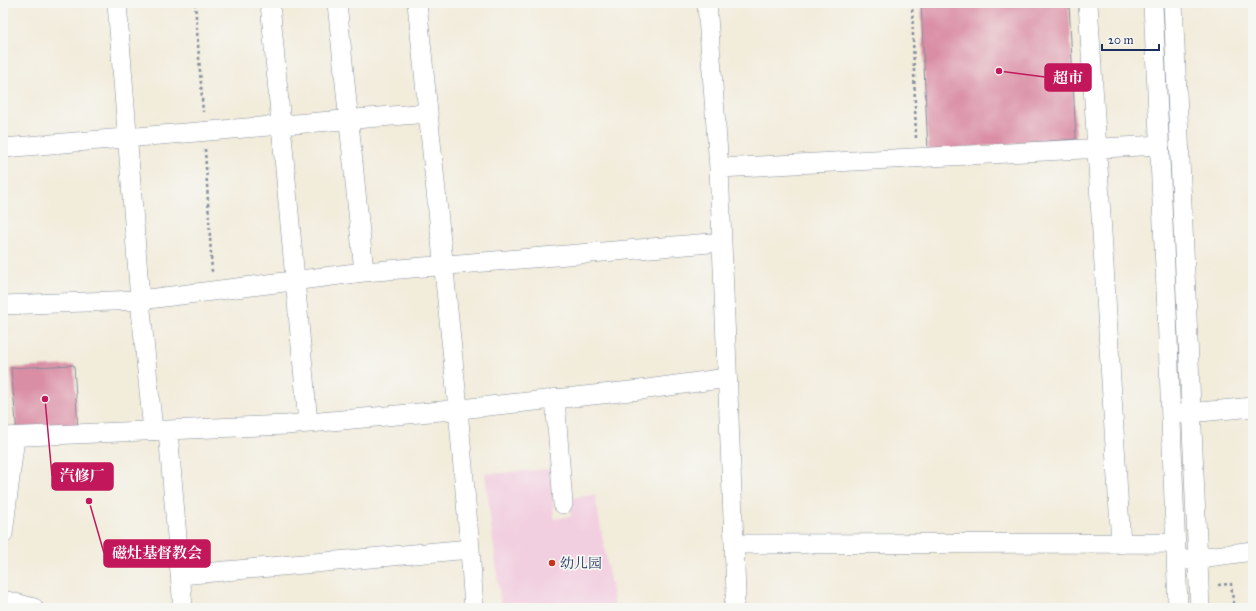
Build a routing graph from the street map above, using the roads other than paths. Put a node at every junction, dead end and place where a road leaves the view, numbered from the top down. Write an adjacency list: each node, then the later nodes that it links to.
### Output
1 (117, 3): 12 (street)
2 (270, 3): 11 (street)
3 (338, 3): 10 (street)
4 (417, 3): 9 (street)
5 (707, 3): 16 (street)
6 (1088, 3): 14 (street)
7 (1153, 3): 13 (street)
8 (1173, 3): 27 (street)
9 (428, 113): 10 (street); 18 (street)
10 (348, 120): 11 (street); 19 (street)
11 (282, 125): 12 (street); 20 (street)
12 (127, 138): 15 (street); 21 (street)
13 (1160, 145): 14 (street); 28 (street)
14 (1098, 147): 16 (street); 35 (street)
15 (3, 148)
16 (719, 168): 17 (street)
17 (722, 242): 18 (street); 23 (street)
18 (443, 266): 19 (street); 26 (street)
19 (364, 272): 20 (street)
20 (295, 280): 21 (street); 29 (street)
21 (140, 300): 22 (street); 30 (street)
22 (3, 305)
23 (727, 378): 24 (street); 34 (street)
24 (555, 398): 26 (street); 32 (street)
25 (1253, 407): 27 (street)
26 (458, 409): 29 (street); 36 (street)
27 (1191, 413): 28 (street); 39 (street)
28 (1171, 414): 38 (street)
29 (308, 423): 30 (street)
30 (160, 431): 31 (street); 40 (street)
31 (9, 437): 33 (street)
32 (562, 504)
33 (3, 534)
34 (734, 544): 35 (street); 45 (street)
35 (1121, 544): 38 (street)
36 (470, 549): 40 (street); 44 (street)
37 (1253, 551): 39 (street)
38 (1176, 552): 39 (street); 46 (street)
39 (1197, 558): 47 (street)
40 (180, 575): 43 (street)
41 (3, 600): 42 (street)
42 (34, 608)
43 (183, 608)
44 (474, 608)
45 (733, 608)
46 (1178, 608)
47 (1200, 608)

